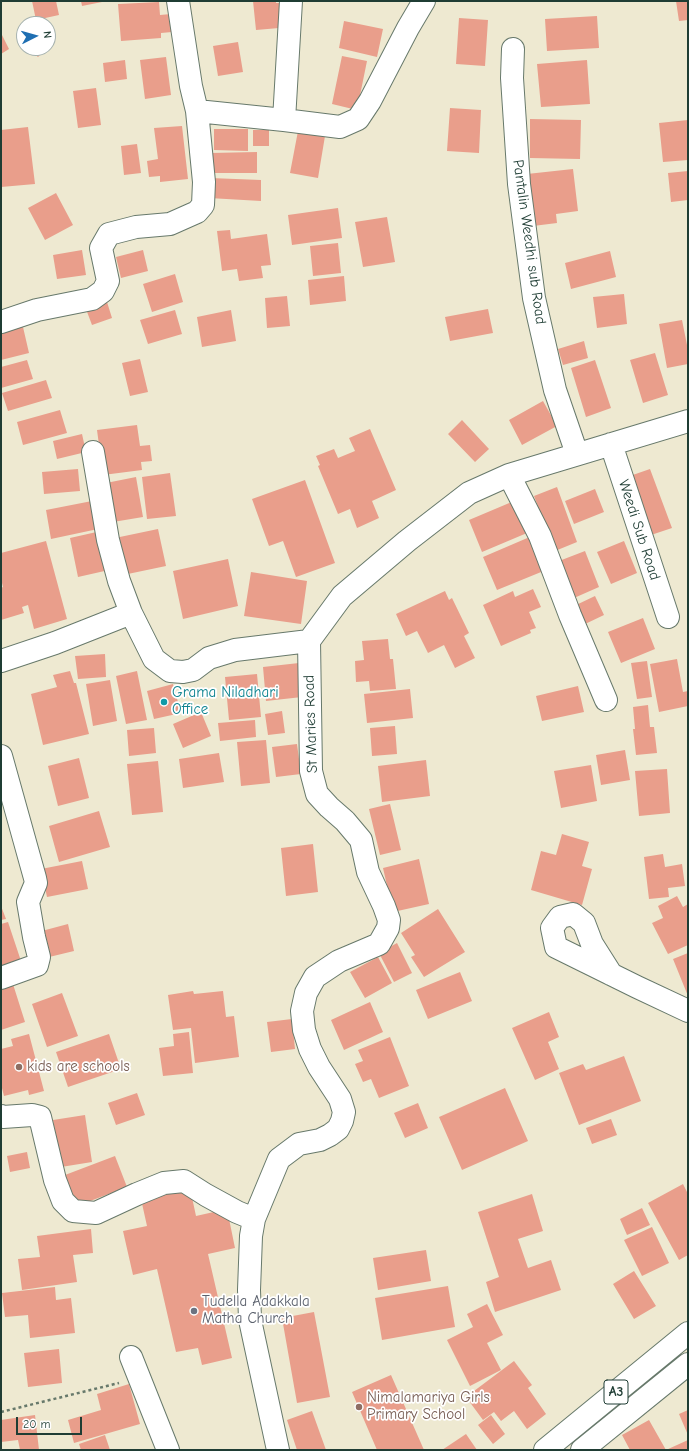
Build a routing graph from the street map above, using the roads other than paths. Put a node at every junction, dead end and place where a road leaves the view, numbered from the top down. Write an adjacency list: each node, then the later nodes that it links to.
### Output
1 (178, 1): 5 (main road)
2 (291, 1): 6 (main road)
3 (424, 1): 6 (main road)
4 (513, 49): 11 (main road, Pantalin Weedhi sub Road)
5 (197, 112): 6 (main road); 7 (main road)
6 (284, 120)
7 (1, 322)
8 (688, 421): 9 (main road)
9 (611, 444): 11 (main road); 14 (main road, Weedi Sub Road)
10 (93, 452): 13 (main road)
11 (577, 454): 12 (main road)
12 (509, 475): 15 (main road); 17 (main road)
13 (131, 613): 15 (main road); 16 (main road)
14 (668, 617)
15 (309, 640): 23 (main road, St Maries Road)
16 (1, 661)
17 (606, 700)
18 (1, 756): 20 (main road)
19 (611, 974): 21 (main road)
20 (1, 978)
21 (688, 1011)
22 (1, 1116): 23 (main road)
23 (254, 1219): 28 (main road, St Maries Road)
24 (688, 1334): 29 (main road, A3)
25 (131, 1357): 27 (main road)
26 (688, 1364): 30 (main road, A3)
27 (168, 1450)
28 (278, 1450)
29 (545, 1450)
30 (582, 1450)

